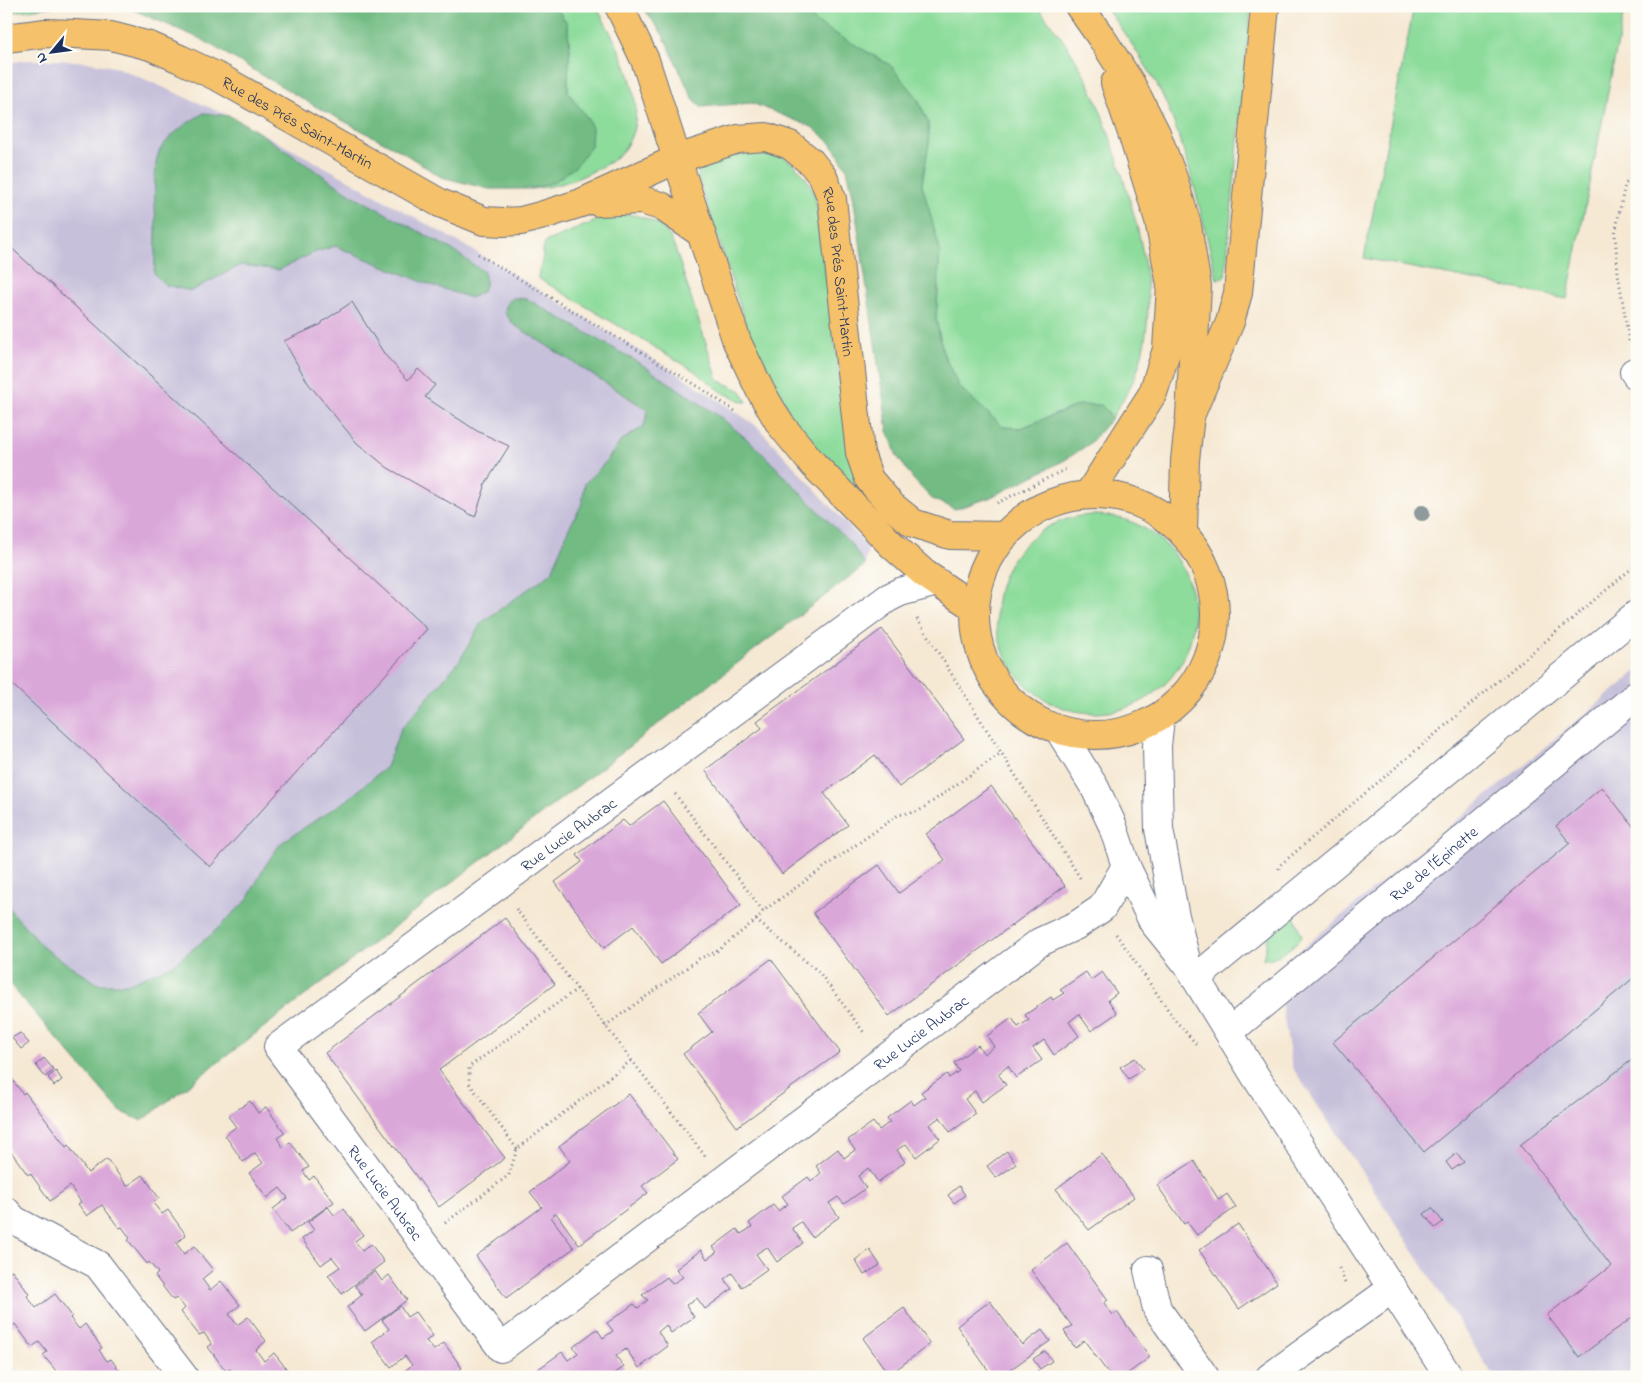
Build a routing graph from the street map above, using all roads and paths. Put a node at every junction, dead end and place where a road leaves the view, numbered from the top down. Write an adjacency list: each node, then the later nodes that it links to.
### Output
1 (619, 6): 6 (main road)
2 (1079, 6): 4 (main road)
3 (1265, 6): 13 (main road)
4 (1101, 37): 13 (main road); 15 (main road)
5 (6, 38): 8 (main road, Rue des Prés Saint-Martin)
6 (677, 159): 8 (main road, Rue des Prés Saint-Martin); 9 (main road); 18 (main road, Rue des Prés Saint-Martin)
7 (1637, 174): 11 (path)
8 (581, 203): 9 (main road, Rue des Prés Saint-Martin)
9 (701, 233): 20 (main road)
10 (474, 251): 12 (path)
11 (1636, 374)
12 (735, 412)
13 (1190, 416): 17 (main road)
14 (1067, 469): 16 (path)
15 (1088, 494): 17 (main road); 18 (main road)
16 (990, 506)
17 (1183, 532): 25 (main road)
18 (1004, 536): 22 (main road)
19 (1637, 564): 30 (path)
20 (937, 582): 21 (street, Rue Lucie Aubrac); 22 (main road)
21 (900, 592): 27 (path); 32 (street, Rue Lucie Aubrac)
22 (975, 608): 26 (main road)
23 (1637, 614): 30 (street)
24 (1637, 695): 38 (street, Rue de l'Épinette)
25 (1160, 718): 26 (main road); 35 (street)
26 (1059, 730): 29 (street)
27 (1001, 753): 32 (path); 33 (path)
28 (670, 788): 33 (path)
29 (1126, 866): 32 (street, Rue Lucie Aubrac); 35 (street)
30 (1292, 899): 35 (street)
31 (515, 907): 36 (path)
32 (1100, 910): 40 (path)
33 (763, 911): 34 (path)
34 (756, 920): 37 (path); 39 (path)
35 (1192, 971): 38 (street)
36 (577, 989): 37 (path); 42 (path)
37 (605, 1026): 41 (path)
38 (1229, 1032): 48 (street)
39 (867, 1037)
40 (1202, 1052)
41 (632, 1060): 42 (path); 43 (path)
42 (517, 1149): 45 (path)
43 (709, 1161)
44 (6, 1211): 49 (street)
45 (440, 1227)
46 (1338, 1264): 48 (path)
47 (1148, 1270): 50 (street)
48 (1393, 1288): 51 (street); 52 (street)
49 (184, 1377)
50 (1205, 1377)
51 (1270, 1377)
52 (1449, 1377)

